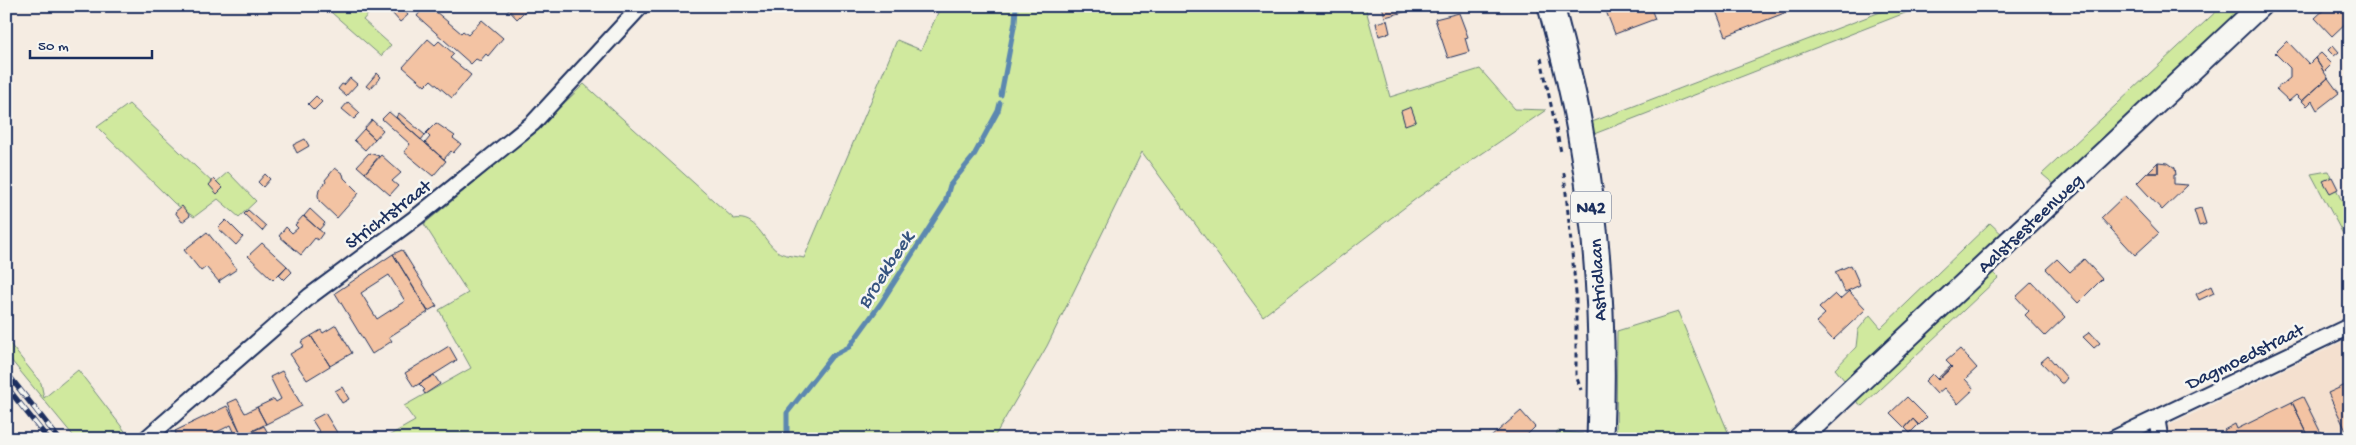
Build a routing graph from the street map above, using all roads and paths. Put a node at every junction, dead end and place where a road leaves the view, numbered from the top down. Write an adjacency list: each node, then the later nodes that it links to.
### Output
1 (641, 6): 10 (street, Strichtstraat)
2 (1551, 6): 11 (main road, Astridlaan / N42)
3 (2260, 6): 12 (main road, Aalstsesteenweg)
4 (1540, 52): 5 (path)
5 (1563, 160)
6 (1564, 169): 8 (path)
7 (2350, 326): 9 (street, Dagmoedstraat)
8 (1576, 375)
9 (2157, 420): 13 (street, Dagmoedstraat); 14 (street)
10 (146, 439)
11 (1600, 439)
12 (1799, 439)
13 (2113, 439)
14 (2160, 439)

